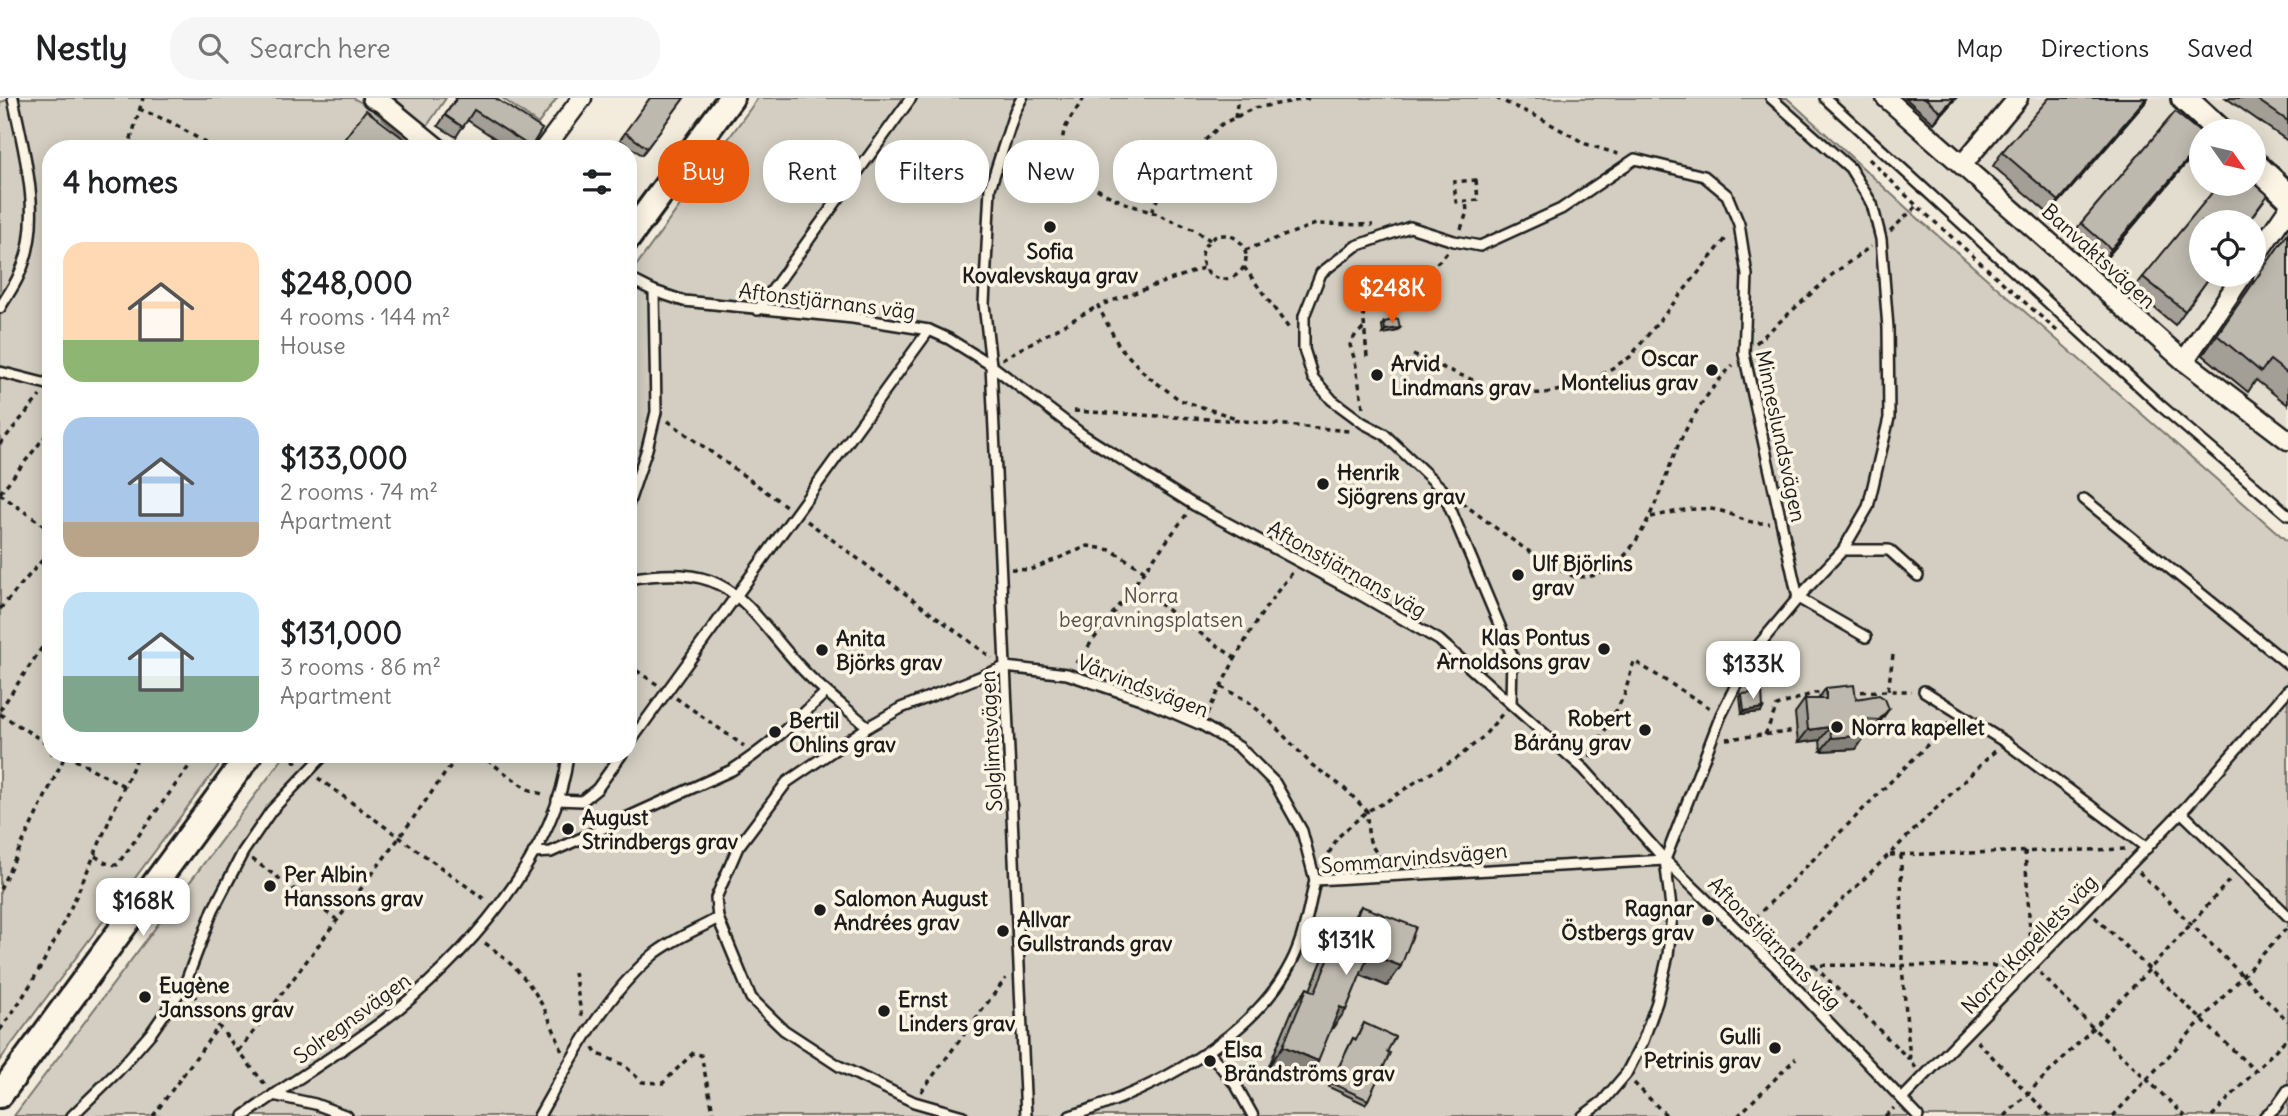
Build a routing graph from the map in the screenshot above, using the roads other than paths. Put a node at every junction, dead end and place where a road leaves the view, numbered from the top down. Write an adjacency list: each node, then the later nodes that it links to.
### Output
1 (13, 98): 24 (lane)
2 (372, 98): 13 (street)
3 (582, 98): 14 (street)
4 (731, 98): 19 (street)
5 (911, 98): 25 (lane)
6 (1022, 98): 28 (lane, Solglimtsvägen)
7 (1771, 98): 35 (lane)
8 (1825, 98): 34 (lane)
9 (1886, 98): 15 (street, Banvaktsvägen)
10 (2018, 98): 15 (street)
11 (2184, 98): 12 (street)
12 (2207, 119)
13 (428, 140)
14 (551, 140)
15 (1962, 165): 27 (street, Banvaktsvägen)
16 (2266, 175): 17 (street)
17 (2288, 196)
18 (2288, 209): 20 (street)
19 (637, 226)
20 (2266, 241)
21 (637, 282): 23 (lane, Aftonstjärnans väg)
22 (2235, 287): 27 (street)
23 (654, 291): 25 (lane, Aftonstjärnans väg); 32 (lane)
24 (0, 308)
25 (758, 310): 26 (lane, Aftonstjärnans väg)
26 (929, 330): 28 (lane, Aftonstjärnans väg); 38 (lane)
27 (2184, 361): 31 (street, Banvaktsvägen)
28 (991, 365): 42 (lane, Solglimtsvägen); 46 (lane, Aftonstjärnans väg)
29 (0, 372): 30 (lane)
30 (42, 383)
31 (2288, 440)
32 (637, 478)
33 (2084, 499): 41 (lane)
34 (2288, 515)
35 (1843, 550): 36 (lane); 39 (lane)
36 (1917, 576)
37 (637, 577): 38 (lane)
38 (738, 594): 45 (lane); 48 (lane)
39 (1798, 598): 40 (lane); 46 (lane, Minneslundsvägen); 57 (lane)
40 (1866, 637)
41 (2288, 664)
42 (1005, 667): 47 (lane, Vårvindsvägen); 58 (lane, Vårvindsvägen); 71 (lane, Solglimtsvägen)
43 (2288, 690): 54 (lane, Norra Kapellets väg)
44 (1924, 691): 55 (lane)
45 (826, 692): 47 (lane); 56 (lane)
46 (1511, 703): 57 (lane, Aftonstjärnans väg)
47 (867, 727): 60 (lane, Vårvindsvägen)
48 (637, 733)
49 (243, 763): 63 (street)
50 (316, 763): 66 (lane)
51 (566, 763): 53 (lane, Solregnsvägen)
52 (616, 763): 53 (lane)
53 (557, 800): 56 (lane, Solregnsvägen)
54 (2181, 812): 55 (lane, Norra Kapellets väg); 59 (lane)
55 (2147, 848): 65 (lane, Norra Kapellets väg)
56 (533, 853): 64 (lane, Solregnsvägen)
57 (1665, 860): 58 (lane, Sommarvindsvägen); 65 (lane, Aftonstjärnans väg); 74 (lane)
58 (1315, 880): 61 (lane, Sommarvindsvägen)
59 (2288, 916)
60 (718, 918): 69 (lane); 70 (lane)
61 (1209, 1052): 72 (lane, Sommarvindsvägen); 73 (lane)
62 (2288, 1090): 76 (lane)
63 (0, 1095)
64 (273, 1095): 67 (lane, Solregnsvägen); 68 (lane)
65 (1902, 1100): 75 (lane, Aftonstjärnans väg)
66 (72, 1116)
67 (243, 1116)
68 (347, 1116)
69 (539, 1116)
70 (963, 1116)
71 (1026, 1116)
72 (1070, 1116)
73 (1252, 1116)
74 (1583, 1116)
75 (1918, 1116)
76 (2265, 1116)

